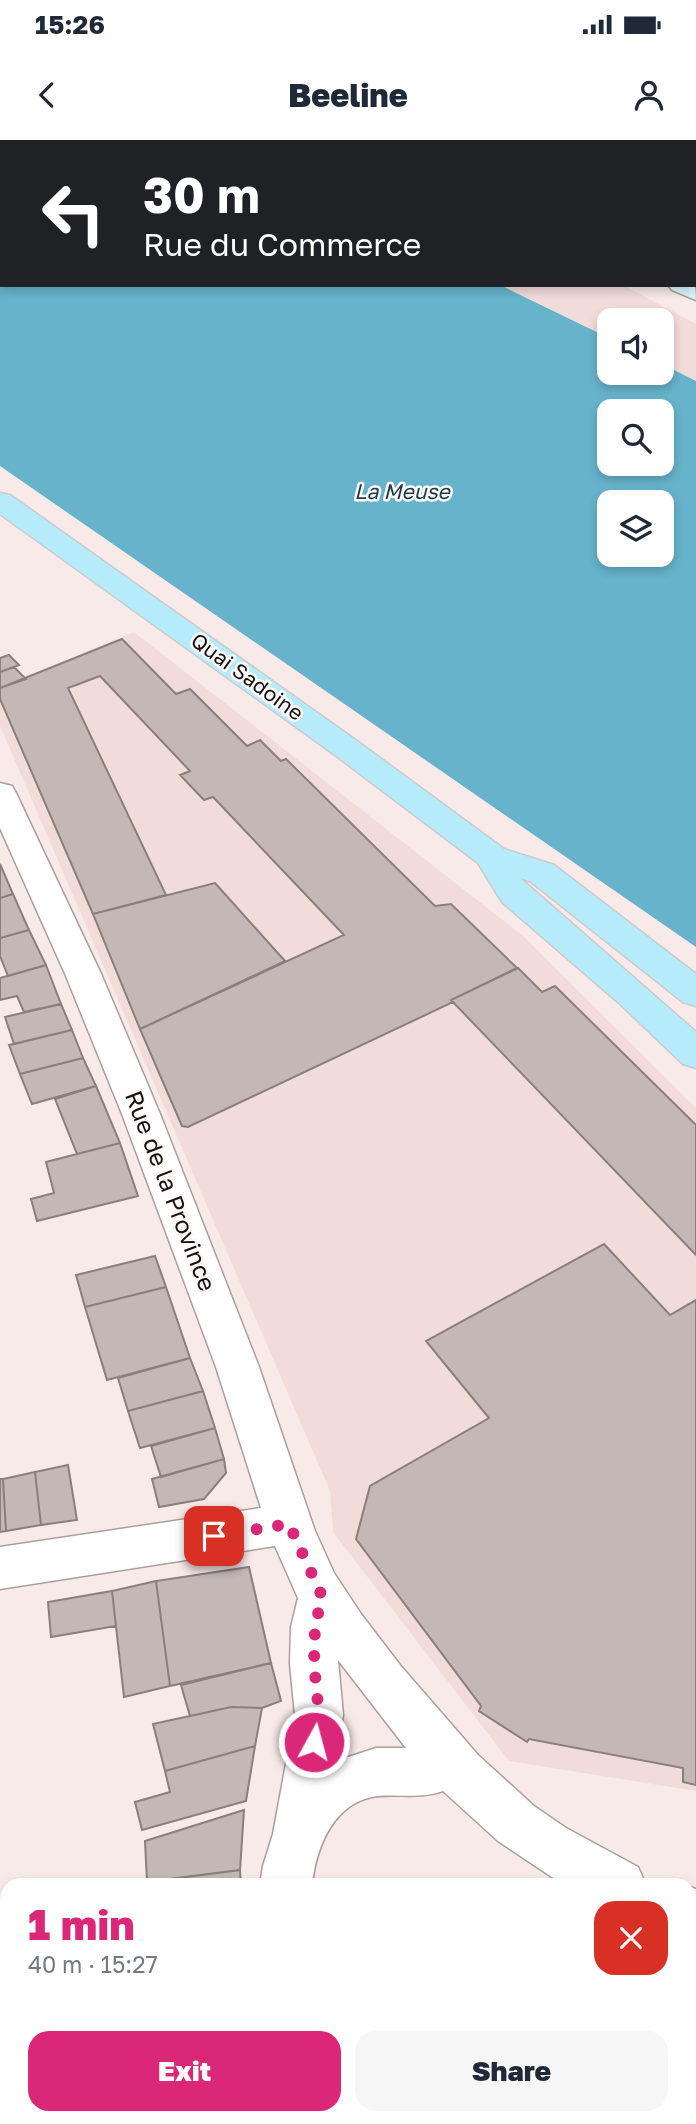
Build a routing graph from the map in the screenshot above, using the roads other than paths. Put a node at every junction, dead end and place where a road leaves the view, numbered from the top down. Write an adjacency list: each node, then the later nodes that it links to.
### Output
1 (0, 501): 3 (main road, Quai Sadoine)
2 (0, 793): 6 (street, Rue de la Province)
3 (492, 857): 4 (main road, Quai Sadoine); 5 (main road, Quai Sadoine)
4 (696, 993)
5 (696, 1054)
6 (289, 1524): 7 (street); 8 (street, Rue de la Province)
7 (0, 1568)
8 (322, 1596): 9 (street, Rue de la Province); 10 (street)
9 (449, 1763): 10 (street); 12 (street, Rue de la Province)
10 (298, 1833): 11 (street)
11 (287, 1878)
12 (604, 1878)

